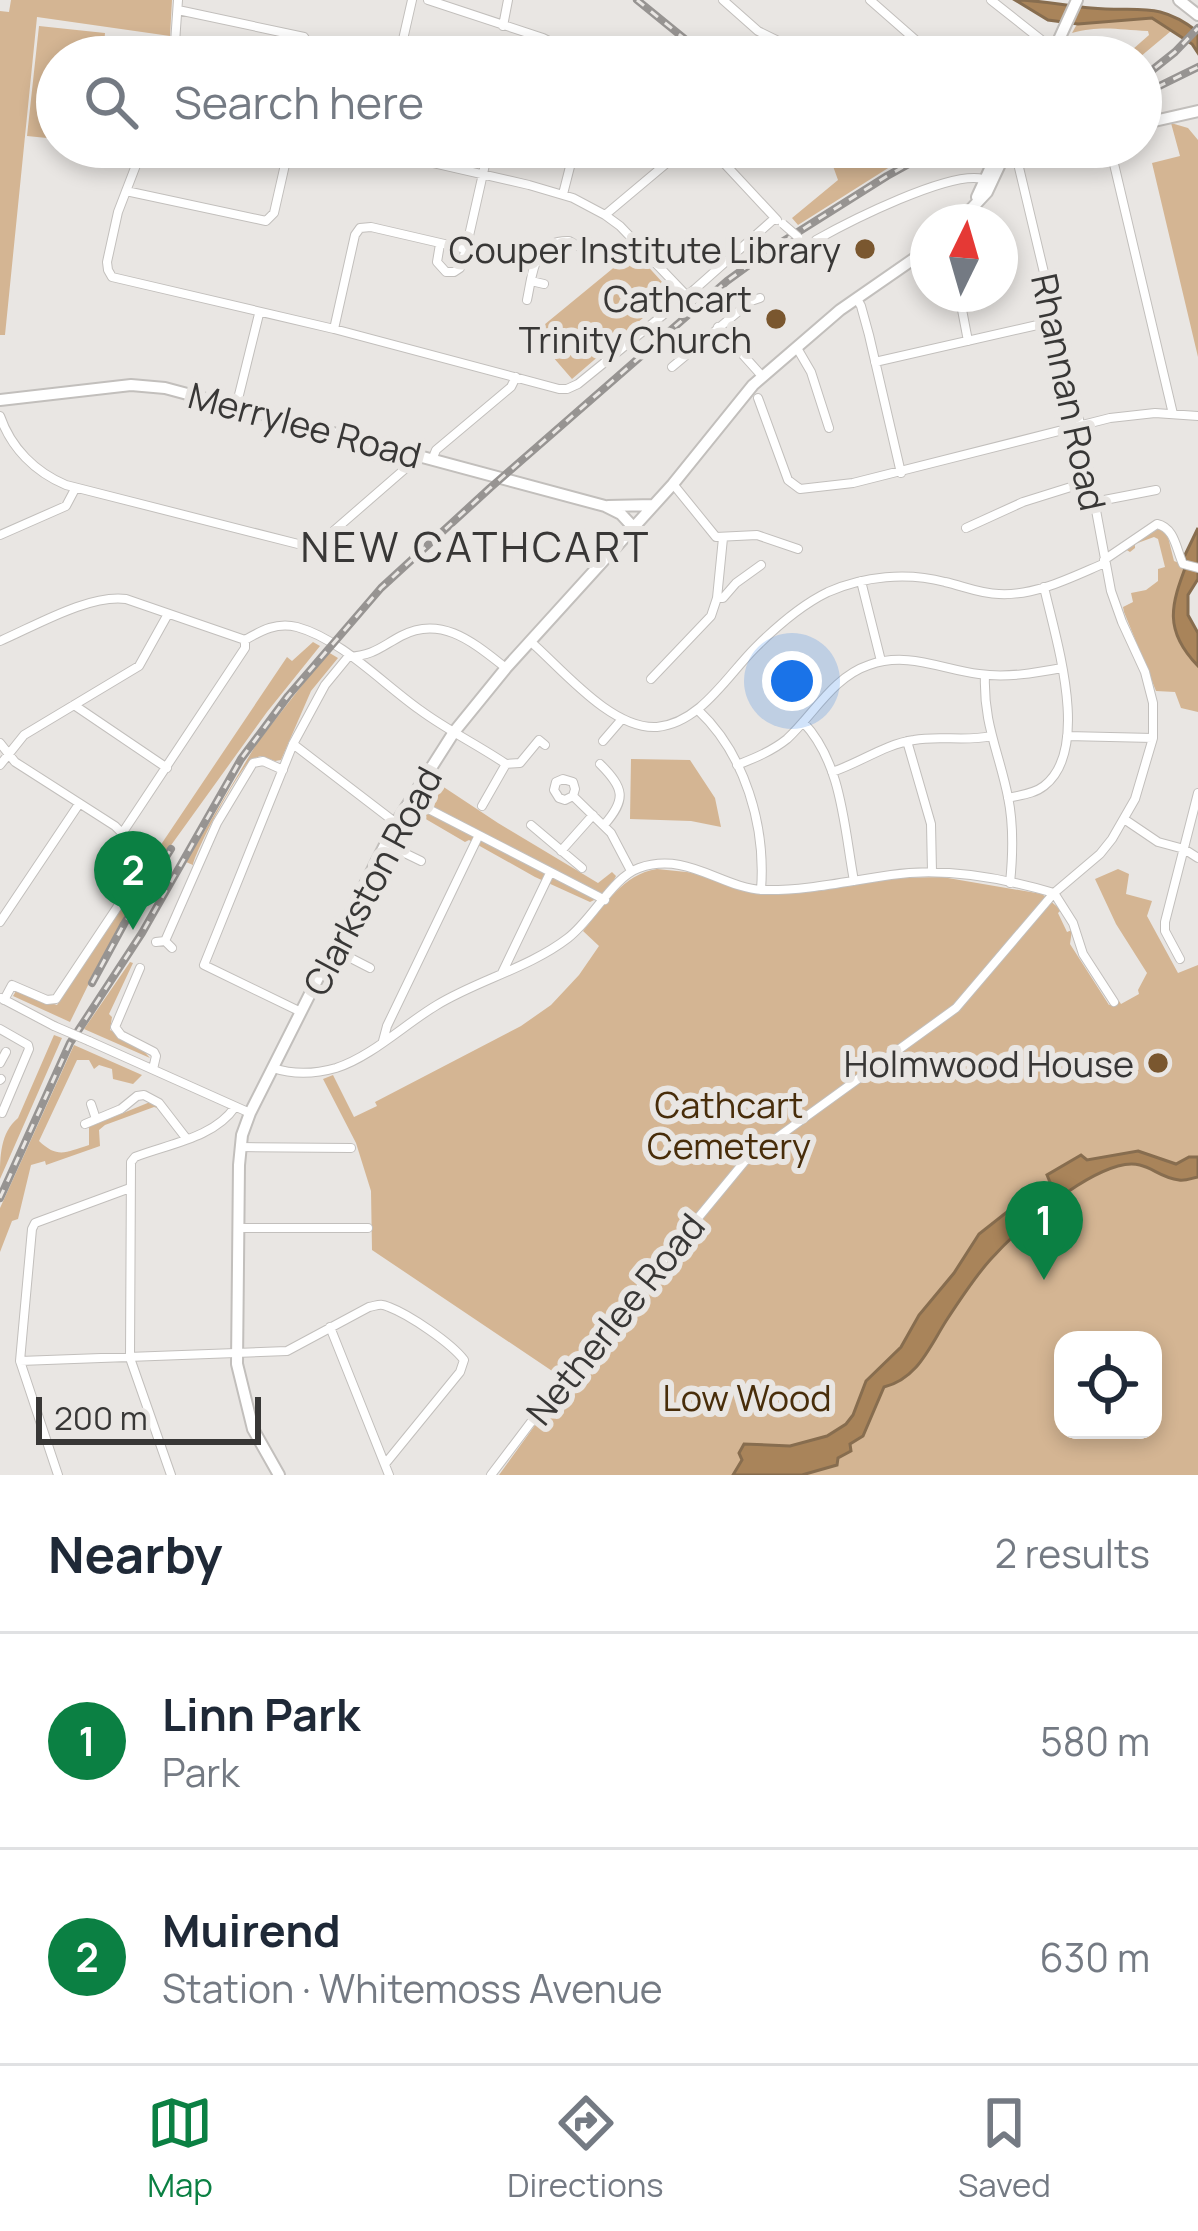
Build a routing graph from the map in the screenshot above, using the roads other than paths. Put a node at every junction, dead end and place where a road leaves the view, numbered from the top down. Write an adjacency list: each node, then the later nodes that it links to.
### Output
1 (412, 0): 16 (street)
2 (428, 0): 13 (street)
3 (508, 0): 13 (street)
4 (723, 0): 18 (street)
5 (870, 0): 11 (street)
6 (891, 0): 11 (street)
7 (991, 0): 20 (street)
8 (1077, 0): 21 (main road)
9 (1181, 0): 12 (main road)
10 (178, 5): 14 (street); 15 (street)
11 (883, 10): 19 (street)
12 (1198, 15)
13 (503, 26): 17 (street)
14 (176, 36)
15 (302, 36)
16 (403, 36)
17 (532, 36)
18 (768, 36)
19 (912, 36)
20 (1042, 36)
21 (1057, 36)
22 (1198, 111): 23 (main road)
23 (1162, 119)
24 (135, 168): 37 (street)
25 (285, 168): 37 (street)
26 (453, 168): 35 (street)
27 (484, 168): 35 (street)
28 (569, 168): 38 (street)
29 (661, 168): 41 (street)
30 (729, 168): 42 (street)
31 (992, 168): 36 (main road)
32 (998, 168): 39 (main road)
33 (1012, 168): 57 (street, Rhannan Road)
34 (1115, 168): 71 (street)
35 (483, 175): 38 (street); 47 (street)
36 (983, 179): 39 (main road); 44 (street)
37 (126, 191): 56 (street)
38 (563, 194): 41 (street)
39 (976, 200): 40 (main road)
40 (973, 204)
41 (605, 215): 45 (street)
42 (779, 221): 43 (street, bridge); 52 (street)
43 (798, 237)
44 (816, 240)
45 (634, 241): 49 (street); 52 (street)
46 (440, 244): 47 (street); 47 (street); 59 (street)
47 (466, 249)
48 (910, 261): 53 (main road, Clarkston Road)
49 (531, 281): 50 (street); 54 (street)
50 (544, 284)
51 (743, 291): 58 (street)
52 (687, 296): 67 (street)
53 (856, 298): 62 (main road, Clarkston Road); 64 (street)
54 (526, 299)
55 (962, 312): 60 (street)
56 (259, 314): 59 (street); 70 (street)
57 (1055, 321): 60 (street); 74 (street, Rhannan Road)
58 (718, 327): 63 (street); 66 (street)
59 (334, 329): 67 (street)
60 (968, 341): 64 (street)
61 (674, 344): 63 (street)
62 (796, 346): 66 (main road, Clarkston Road); 75 (street)
63 (685, 356): 65 (street)
64 (875, 362): 78 (street)
65 (672, 367)
66 (762, 376): 80 (main road, Clarkston Road)
67 (516, 377): 77 (street)
68 (758, 398): 78 (street)
69 (0, 400): 70 (main road, Merrylee Road)
70 (236, 407): 76 (main road, Merrylee Road)
71 (1173, 414): 73 (street); 74 (street)
72 (0, 416): 81 (street)
73 (1198, 416)
74 (1080, 424): 78 (street); 79 (street, Rhannan Road)
75 (829, 428)
76 (412, 454): 77 (main road, Merrylee Road); 81 (street)
77 (432, 460): 85 (main road, Merrylee Road)
78 (901, 473)
79 (1090, 481): 83 (street, Rhannan Road); 87 (street)
80 (674, 484): 84 (main road, Clarkston Road); 89 (street)
81 (75, 489): 88 (street)
82 (1156, 490): 83 (street)
83 (1094, 502): 91 (street, Rhannan Road)
84 (654, 505): 85 (main road, Merrylee Road); 86 (main road, Clarkston Road)
85 (609, 506): 86 (main road, Merrylee Road)
86 (637, 524): 100 (main road, Clarkston Road)
87 (967, 528)
88 (0, 535)
89 (724, 538): 90 (street); 96 (street)
90 (798, 549)
91 (1104, 561): 93 (street); 95 (street); 115 (street, Netherlee Road)
92 (761, 565): 96 (street)
93 (1198, 568)
94 (861, 581): 95 (street); 102 (street); 108 (street)
95 (1044, 587): 104 (street)
96 (717, 598): 106 (street)
97 (168, 614): 98 (street); 99 (street); 107 (street)
98 (245, 640): 101 (street); 125 (street)
99 (0, 641)
100 (531, 642): 103 (main road, Clarkston Road); 109 (street)
101 (351, 656): 103 (street); 111 (street); 119 (street)
102 (881, 661): 105 (street); 110 (street)
103 (506, 668): 111 (main road, Clarkston Road)
104 (1062, 668): 105 (street); 114 (street)
105 (986, 675): 113 (street)
106 (651, 679)
107 (74, 705): 120 (street); 125 (street)
108 (698, 710): 109 (street); 124 (street)
109 (622, 719): 116 (street)
110 (802, 722): 124 (street); 127 (street)
111 (454, 733): 121 (street); 131 (main road, Clarkston Road)
112 (530, 733): 121 (street)
113 (991, 736): 117 (street); 130 (street)
114 (1066, 736): 115 (street); 130 (street)
115 (1153, 738): 135 (street, Netherlee Road)
116 (603, 741)
117 (907, 741): 127 (street); 148 (street)
118 (0, 743): 120 (street)
119 (293, 745): 126 (street); 136 (street)
120 (7, 754): 123 (street); 132 (street)
121 (506, 764): 133 (street)
122 (600, 764): 138 (street)
123 (0, 765)
124 (737, 765): 152 (street)
125 (167, 768): 139 (street)
126 (283, 770): 156 (street); 164 (street)
127 (832, 772): 150 (street)
128 (1198, 793): 142 (street)
129 (573, 796): 134 (street)
130 (1008, 798): 151 (street)
131 (410, 799): 136 (main road, Clarkston Road); 140 (street)
132 (79, 803): 139 (street); 155 (street)
133 (482, 806)
134 (593, 815): 138 (street); 143 (street)
135 (1124, 819): 142 (street); 153 (street, Netherlee Road)
136 (396, 823): 141 (main road, Clarkston Road)
137 (531, 824): 143 (street)
138 (604, 825): 147 (street)
139 (121, 835): 162 (street)
140 (478, 837): 149 (street); 166 (street)
141 (386, 844): 145 (street); 157 (main road, Clarkston Road)
142 (1184, 849): 144 (street); 158 (street)
143 (562, 851): 146 (street)
144 (1198, 858)
145 (422, 861)
146 (582, 868)
147 (632, 871): 152 (street); 154 (street)
148 (932, 872): 150 (street); 151 (street)
149 (550, 873): 154 (street); 161 (street)
150 (854, 881): 152 (street)
151 (1010, 883): 153 (street)
152 (761, 890)
153 (1054, 893): 163 (street); 194 (street, Netherlee Road)
154 (605, 900): 161 (street)
155 (0, 922)
156 (164, 944)
157 (333, 949): 160 (street); 164 (main road, Clarkston Road)
158 (1180, 959)
159 (140, 968): 170 (street)
160 (370, 968)
161 (502, 973): 166 (street)
162 (2, 999): 170 (street, bridge)
163 (1114, 1002)
164 (301, 1012): 169 (main road, Clarkston Road)
165 (0, 1029): 172 (street)
166 (383, 1041): 169 (street)
167 (6, 1052): 168 (street)
168 (0, 1063)
169 (273, 1068): 176 (main road, Clarkston Road)
170 (153, 1070): 174 (street)
171 (0, 1079): 172 (street)
172 (14, 1085): 175 (street)
173 (91, 1104): 177 (street)
174 (235, 1107): 176 (street); 179 (street)
175 (2, 1113)
176 (250, 1113): 180 (main road, Clarkston Road)
177 (96, 1119): 178 (street); 179 (street)
178 (85, 1124)
179 (186, 1138): 182 (street)
180 (240, 1147): 181 (street); 183 (main road, Clarkston Road)
181 (351, 1148)
182 (130, 1188): 187 (street); 188 (street)
183 (239, 1228): 184 (street); 186 (main road, Clarkston Road)
184 (368, 1228)
185 (331, 1327): 186 (street); 189 (street); 189 (street)
186 (237, 1353): 187 (street); 192 (main road, Clarkston Road)
187 (130, 1358): 188 (street); 191 (street)
188 (20, 1361): 190 (street)
189 (385, 1464): 193 (street)
190 (58, 1475)
191 (171, 1475)
192 (279, 1475)
193 (389, 1475)
194 (491, 1475)

